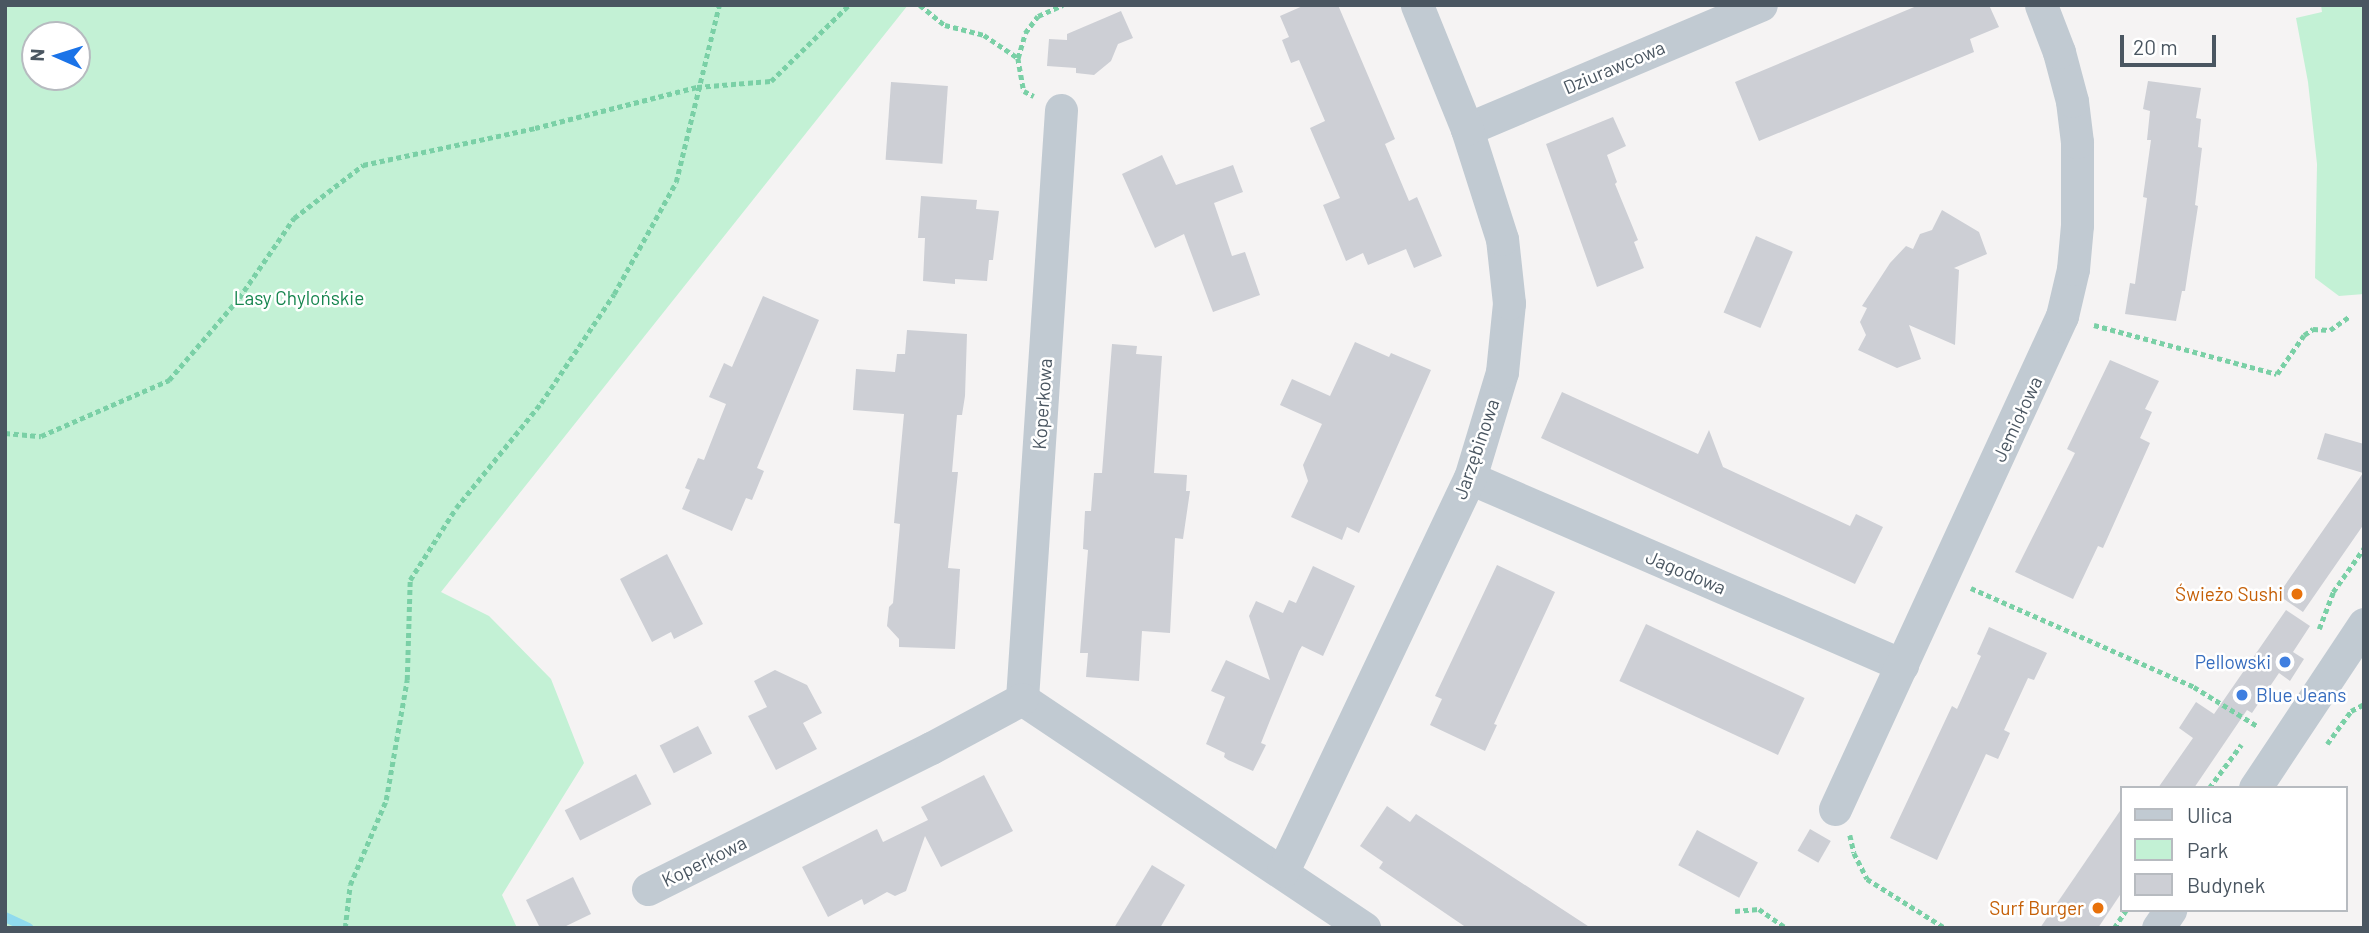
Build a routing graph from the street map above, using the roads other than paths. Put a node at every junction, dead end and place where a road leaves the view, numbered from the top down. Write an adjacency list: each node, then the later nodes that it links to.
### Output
1 (1417, 5): 5 (street, Jarzębinowa)
2 (1761, 5): 5 (street, Dziurawcowa)
3 (2041, 5): 9 (street, Jemiołowa)
4 (1061, 110): 10 (street, Koperkowa)
5 (1467, 129): 6 (street, Jarzębinowa)
6 (1470, 478): 9 (street, Jagodowa); 13 (street, Jarzębinowa)
7 (2364, 624): 8 (street)
8 (2354, 664): 11 (street)
9 (1902, 665): 12 (street, Jemiołowa)
10 (1022, 699): 13 (street); 14 (street, Koperkowa)
11 (2256, 786)
12 (1835, 809)
13 (1283, 871): 16 (street)
14 (648, 888)
15 (2169, 912): 17 (street)
16 (1364, 928)
17 (2158, 928)

